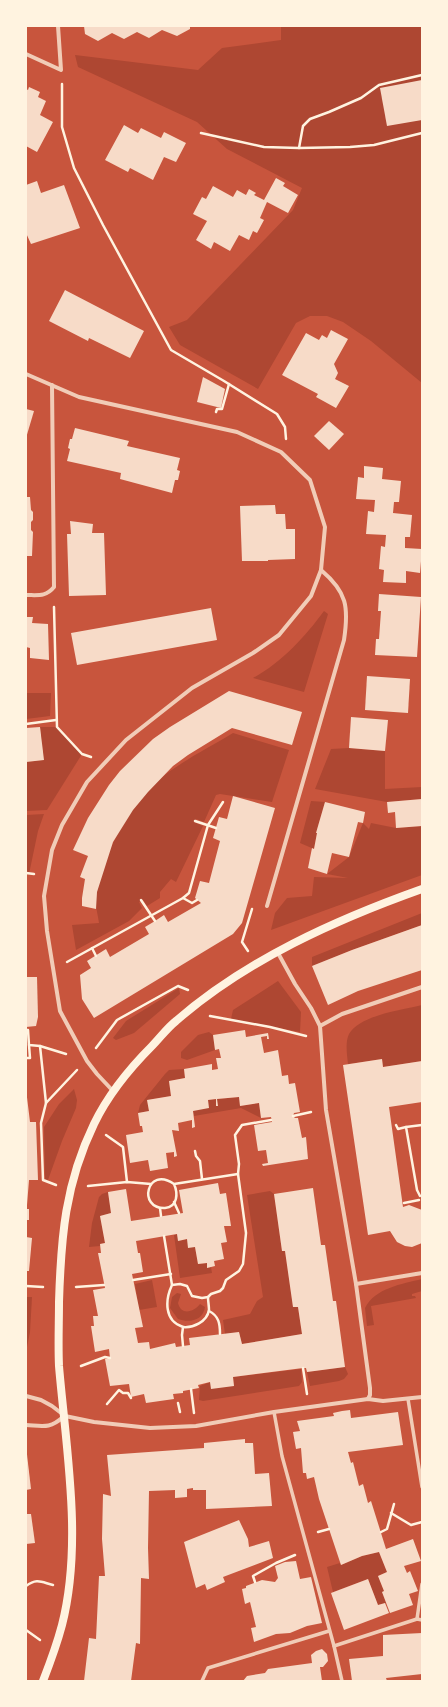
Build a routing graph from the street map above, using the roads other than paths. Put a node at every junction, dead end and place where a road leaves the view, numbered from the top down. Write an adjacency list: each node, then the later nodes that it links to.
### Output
1 (58, 26): 2 (street)
2 (26, 54)
3 (26, 374): 4 (street)
4 (52, 385): 5 (street); 6 (street)
5 (321, 570): 8 (street); 12 (street)
6 (26, 595)
7 (422, 889): 9 (main road)
8 (267, 906)
9 (278, 953): 11 (street); 12 (main road)
10 (422, 987): 11 (street)
11 (320, 1026): 14 (street)
12 (113, 1091): 20 (main road)
13 (422, 1273): 14 (street)
14 (356, 1284): 17 (street)
15 (26, 1396): 20 (street)
16 (422, 1398): 18 (street)
17 (368, 1399): 18 (street); 19 (street)
18 (408, 1399): 22 (street)
19 (274, 1412): 20 (street); 26 (street)
20 (65, 1416): 21 (street); 28 (main road)
21 (26, 1425)
22 (422, 1487)
23 (422, 1584): 24 (street)
24 (417, 1619): 25 (street); 27 (street)
25 (422, 1620)
26 (330, 1631): 27 (street); 29 (street)
27 (334, 1646): 30 (street)
28 (42, 1681)
29 (202, 1681)
30 (342, 1681)

